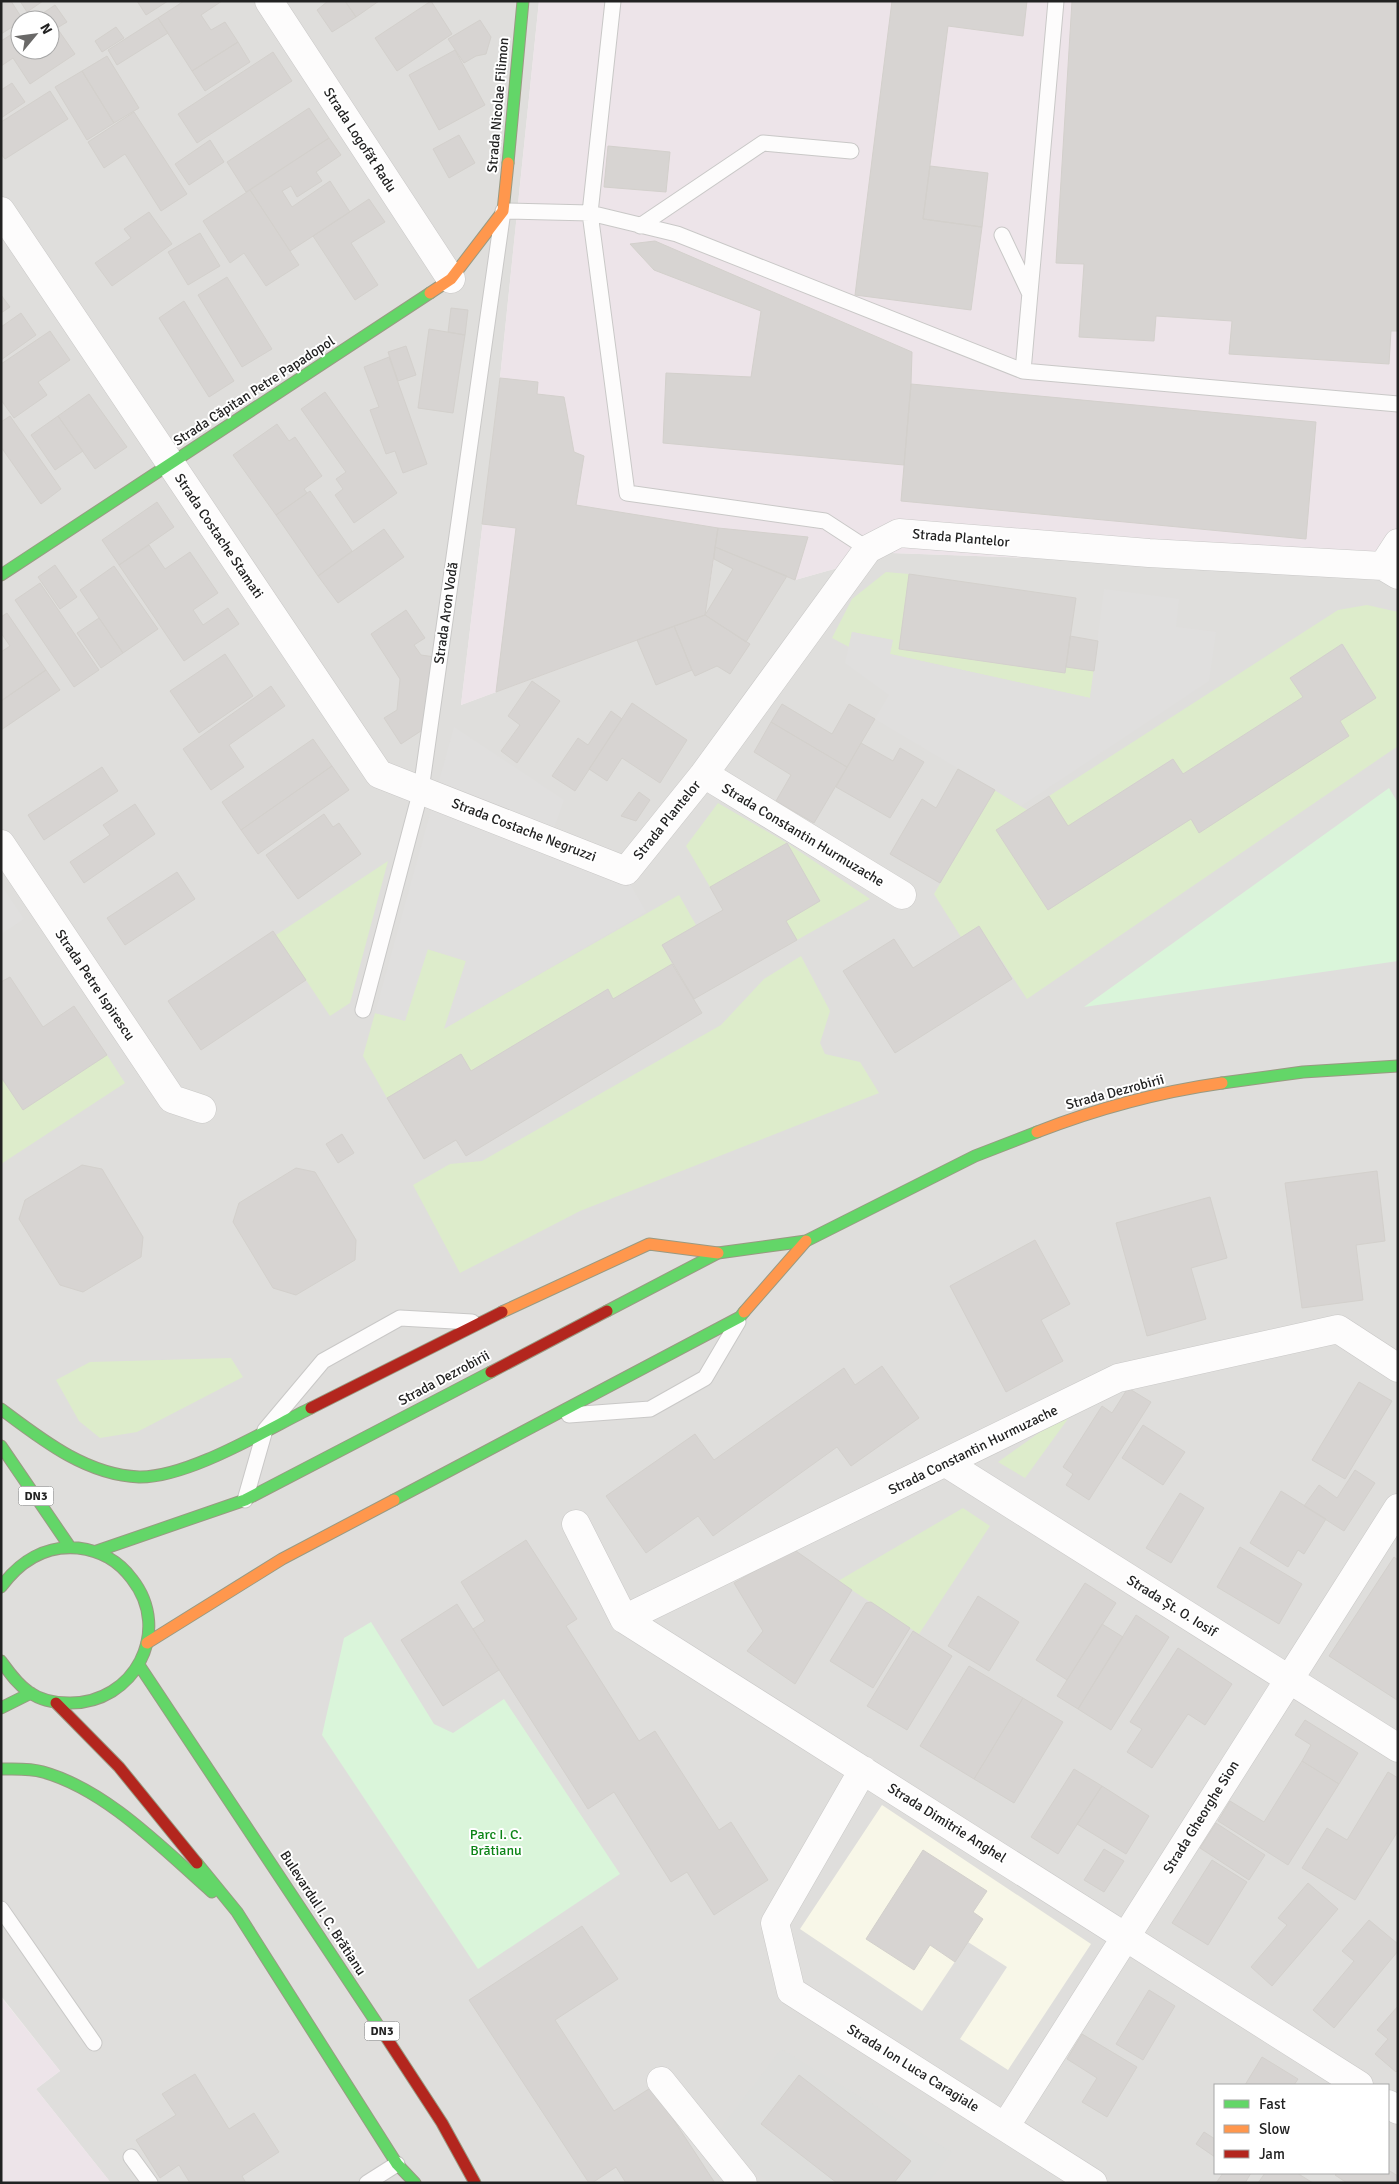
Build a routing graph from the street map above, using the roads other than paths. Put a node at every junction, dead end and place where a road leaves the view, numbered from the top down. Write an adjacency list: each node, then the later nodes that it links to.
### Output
1 (269, 1): 11 (street, Strada Logofăt Radu)
2 (523, 1): 7 (main road, Strada Nicolae Filimon)
3 (612, 1): 8 (lane)
4 (1056, 1): 12 (lane)
5 (851, 151): 9 (lane)
6 (1, 211): 15 (street, Strada Costache Stamati)
7 (504, 211): 8 (lane); 11 (main road, Strada Căpitan Petre Papadopol); 21 (lane, Strada Aron Vodă)
8 (590, 214): 9 (lane); 17 (lane)
9 (640, 226): 13 (lane)
10 (1002, 235): 12 (lane)
11 (451, 279): 15 (main road, Strada Căpitan Petre Papadopol)
12 (1030, 293): 13 (lane)
13 (1023, 371): 14 (lane)
14 (1398, 404)
15 (171, 464): 19 (main road, Strada Căpitan Petre Papadopol); 21 (street, Strada Costache Stamati)
16 (1398, 543): 18 (street)
17 (868, 549): 18 (street, Strada Plantelor); 20 (street, Strada Plantelor)
18 (1390, 570)
19 (1, 575)
20 (704, 774): 23 (street, Strada Plantelor); 24 (street, Strada Constantin Hurmuzache)
21 (421, 790): 23 (street, Strada Costache Negruzzi); 25 (lane, Strada Aron Vodă)
22 (1, 844): 27 (street, Strada Petre Ispirescu)
23 (626, 871)
24 (902, 895)
25 (364, 1010)
26 (1398, 1066): 28 (main road, Strada Dezrobirii)
27 (202, 1109)
28 (806, 1241): 29 (main road, Strada Dezrobirii); 30 (main road, Strada Dezrobirii)
29 (718, 1253): 31 (main road); 38 (main road, Strada Dezrobirii)
30 (740, 1317): 34 (main road, Strada Dezrobirii); 34 (lane)
31 (481, 1323): 35 (main road); 35 (lane)
32 (1398, 1368): 37 (street, Strada Constantin Hurmuzache)
33 (1, 1409): 35 (main road)
34 (557, 1415): 45 (main road, Strada Dezrobirii)
35 (265, 1430): 38 (lane)
36 (1, 1446): 41 (main road, DN3)
37 (946, 1463): 44 (street, Strada Constantin Hurmuzache); 48 (street, Strada Șt. O. Iosif)
38 (245, 1500): 42 (main road, Strada Dezrobirii)
39 (1398, 1508): 48 (street, Strada Gheorghe Sion)
40 (576, 1524): 44 (street)
41 (70, 1547): 42 (main road); 43 (main road)
42 (97, 1551): 45 (main road)
43 (1, 1587)
44 (624, 1619): 54 (street, Strada Dimitrie Anghel)
45 (147, 1643): 47 (main road)
46 (1, 1661): 49 (main road)
47 (139, 1665): 50 (main road); 68 (main road, Bulevardul I. C. Brătianu / DN3)
48 (1289, 1680): 52 (street, Strada Șt. O. Iosif); 57 (street, Strada Gheorghe Sion)
49 (32, 1694): 50 (main road); 51 (main road)
50 (56, 1703): 56 (main road)
51 (1, 1708)
52 (1398, 1748)
53 (1, 1769): 56 (main road)
54 (863, 1770): 57 (street, Strada Dimitrie Anghel); 61 (street, Strada Ion Luca Caragiale)
55 (1, 1909): 58 (lane)
56 (237, 1912): 63 (main road)
57 (1125, 1937): 60 (street, Strada Dimitrie Anghel); 61 (street, Strada Gheorghe Sion)
58 (94, 2043)
59 (661, 2081): 69 (street)
60 (1357, 2084)
61 (1005, 2127): 70 (street, Strada Ion Luca Caragiale)
62 (131, 2157): 64 (lane)
63 (397, 2164): 65 (lane); 66 (lane); 67 (main road)
64 (150, 2183)
65 (367, 2183)
66 (391, 2183)
67 (415, 2183)
68 (475, 2183)
69 (743, 2183)
70 (1093, 2183)

